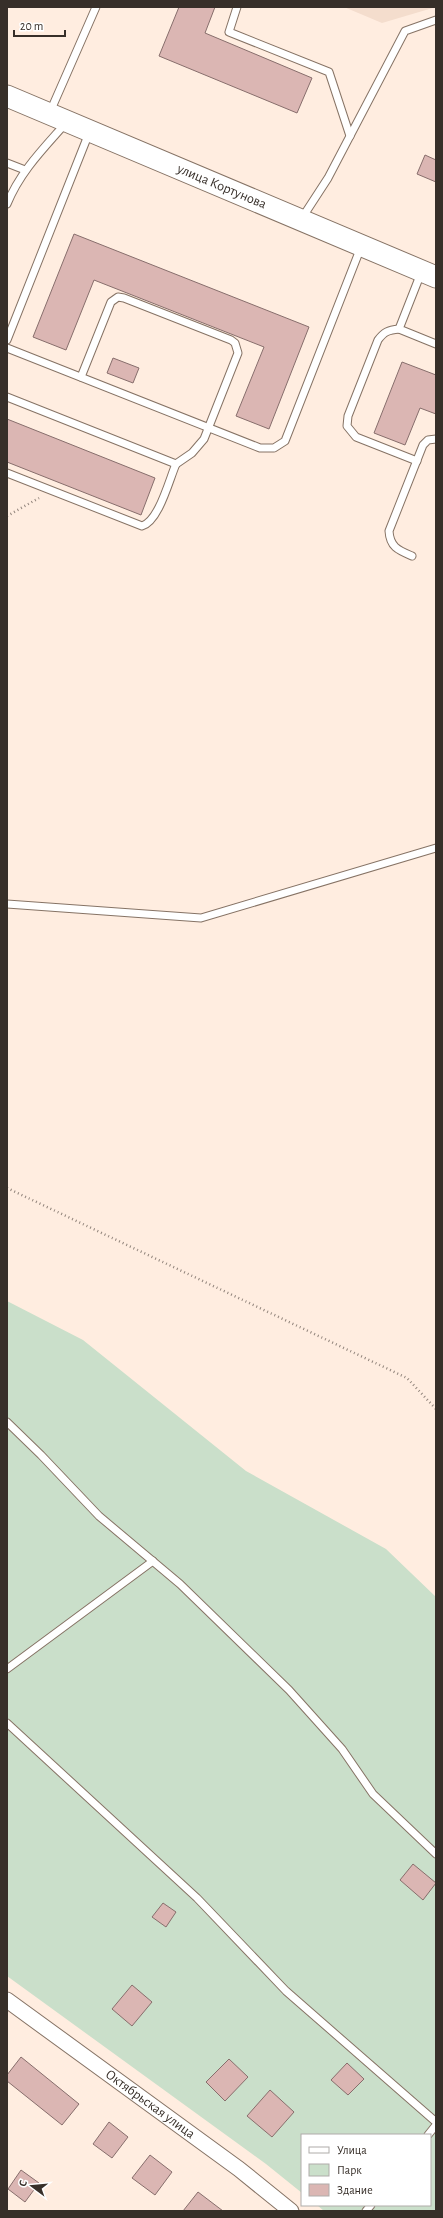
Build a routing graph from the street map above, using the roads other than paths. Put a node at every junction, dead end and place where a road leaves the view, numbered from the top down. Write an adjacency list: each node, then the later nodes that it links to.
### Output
1 (96, 7): 5 (lane)
2 (237, 7): 7 (lane)
3 (436, 20): 7 (lane)
4 (7, 96): 5 (main road, улица Кортунова)
5 (58, 117): 6 (main road, улица Кортунова); 9 (lane)
6 (90, 131): 11 (main road, улица Кортунова); 15 (lane)
7 (350, 136): 11 (lane)
8 (7, 163): 9 (lane)
9 (25, 170): 10 (lane)
10 (7, 204)
11 (301, 220): 12 (main road, улица Кортунова)
12 (362, 246): 13 (main road, улица Кортунова); 20 (lane)
13 (429, 274): 14 (lane)
14 (399, 329): 16 (lane); 22 (lane)
15 (7, 340)
16 (436, 344)
17 (7, 348): 18 (lane)
18 (81, 377): 20 (lane); 20 (lane)
19 (7, 397): 23 (lane)
20 (208, 427): 23 (lane)
21 (436, 439): 22 (lane)
22 (416, 461): 25 (lane)
23 (176, 464): 24 (lane)
24 (7, 473)
25 (412, 556)
26 (436, 848): 27 (lane)
27 (7, 904)
28 (7, 1422): 29 (lane)
29 (153, 1561): 30 (lane); 32 (lane)
30 (7, 1669)
31 (7, 1723): 34 (lane)
32 (436, 1854)
33 (7, 2000): 36 (street, Октябрьская улица)
34 (436, 2124): 35 (lane)
35 (429, 2134)
36 (291, 2211)

